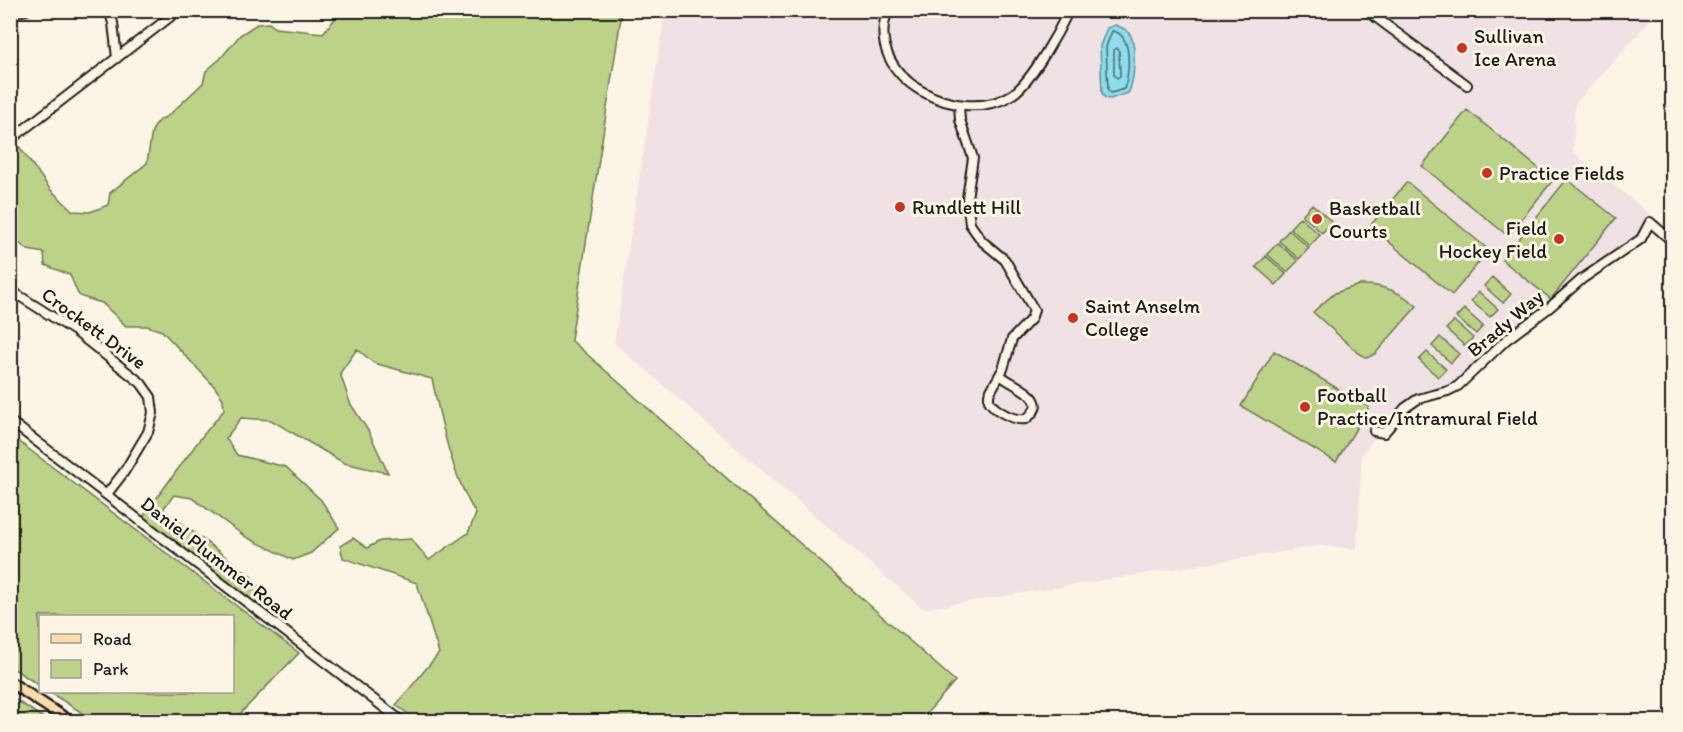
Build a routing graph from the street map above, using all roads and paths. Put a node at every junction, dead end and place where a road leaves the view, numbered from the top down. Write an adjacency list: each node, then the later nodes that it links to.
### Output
1 (26, 10): 7 (street)
2 (109, 10): 8 (street)
3 (179, 10): 8 (street)
4 (888, 10): 10 (street)
5 (1069, 10): 10 (street)
6 (1366, 10): 9 (street)
7 (10, 13)
8 (117, 58): 11 (street)
9 (1467, 85)
10 (959, 105): 14 (street)
11 (10, 140)
12 (1672, 241): 16 (street, Brady Way)
13 (10, 290): 17 (street, Crockett Drive)
14 (1000, 375): 14 (street)
15 (10, 421): 17 (street, Daniel Plummer Road)
16 (1374, 431)
17 (107, 494): 20 (street, Daniel Plummer Road)
18 (10, 682): 19 (main road)
19 (71, 722)
20 (403, 722)

